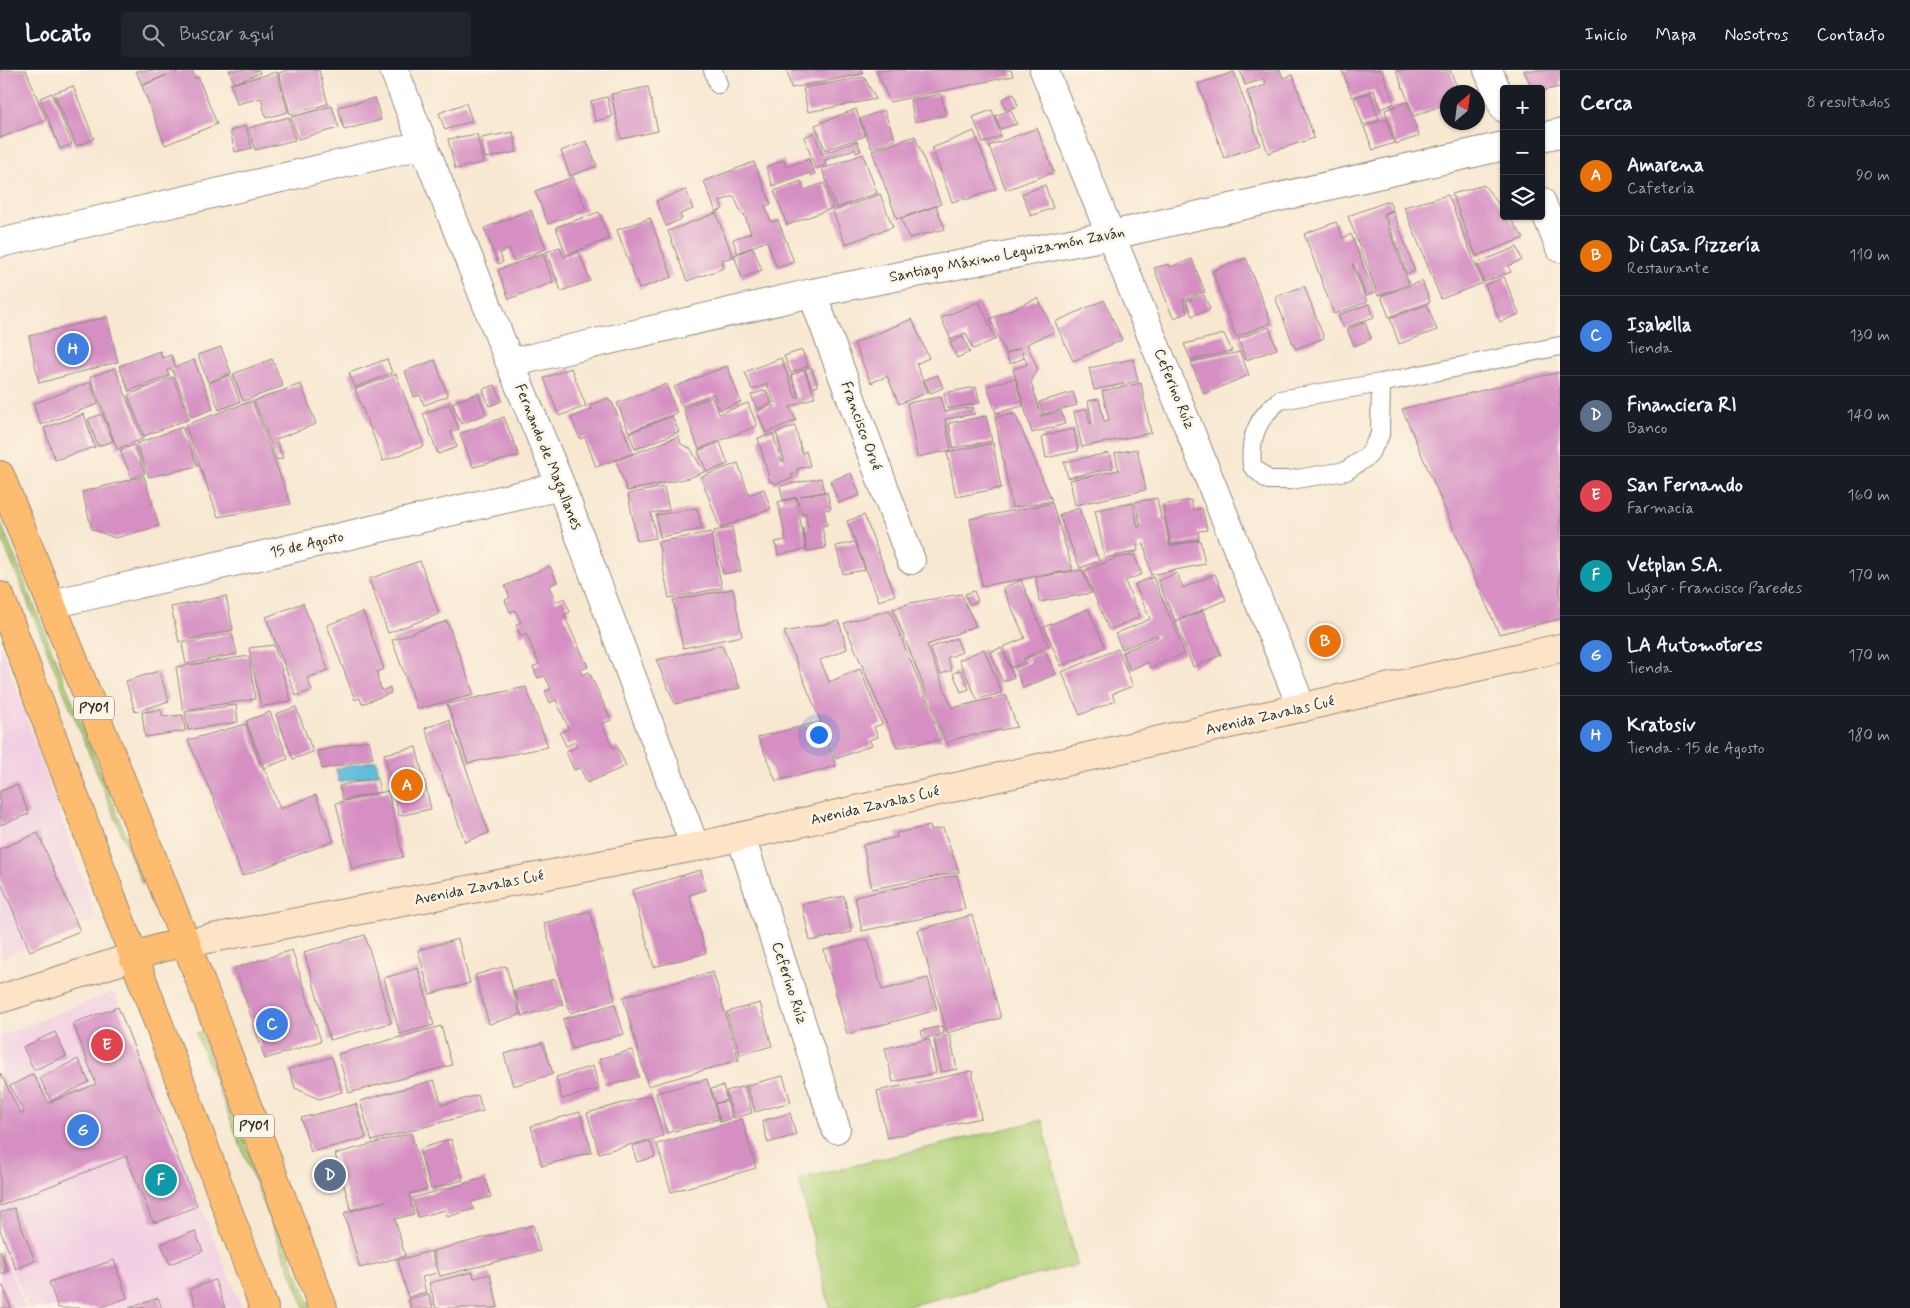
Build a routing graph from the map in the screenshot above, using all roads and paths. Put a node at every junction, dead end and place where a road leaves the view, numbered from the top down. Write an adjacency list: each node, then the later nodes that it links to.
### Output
1 (394, 70): 7 (street, Fernando de Magallanes)
2 (1044, 70): 10 (street, Ceferino Ruíz)
3 (1488, 70): 4 (street)
4 (1500, 98)
5 (1560, 133): 6 (street)
6 (1545, 136)
7 (423, 145): 11 (street); 15 (street, Fernando de Magallanes)
8 (1500, 147): 10 (street, Santiago Máximo Leguizamón Zaván)
9 (1545, 211): 12 (street)
10 (1112, 235): 13 (street, Santiago Máximo Leguizamón Zaván); 23 (street, Ceferino Ruíz)
11 (0, 243)
12 (1560, 248)
13 (812, 293): 15 (street, Santiago Máximo Leguizamón Zaván); 19 (street, Francisco Orué)
14 (1560, 346): 16 (lane)
15 (510, 363): 18 (street, Fernando de Magallanes)
16 (1382, 383): 16 (lane)
17 (0, 475): 21 (highway, PY01)
18 (561, 486): 21 (street, 15 de Agosto); 25 (street, Fernando de Magallanes)
19 (911, 560)
20 (0, 596): 27 (highway)
21 (52, 604): 26 (highway, PY01)
22 (1560, 648): 23 (main road, Avenida Zavalas Cué)
23 (1302, 708): 24 (main road, Avenida Zavalas Cué)
24 (742, 837): 25 (main road, Avenida Zavalas Cué); 29 (street, Ceferino Ruíz)
25 (695, 848): 26 (main road, Avenida Zavalas Cué)
26 (186, 943): 27 (highway); 31 (highway, PY01)
27 (133, 957): 28 (main road); 30 (highway)
28 (0, 999)
29 (836, 1129)
30 (264, 1308)
31 (323, 1308)

